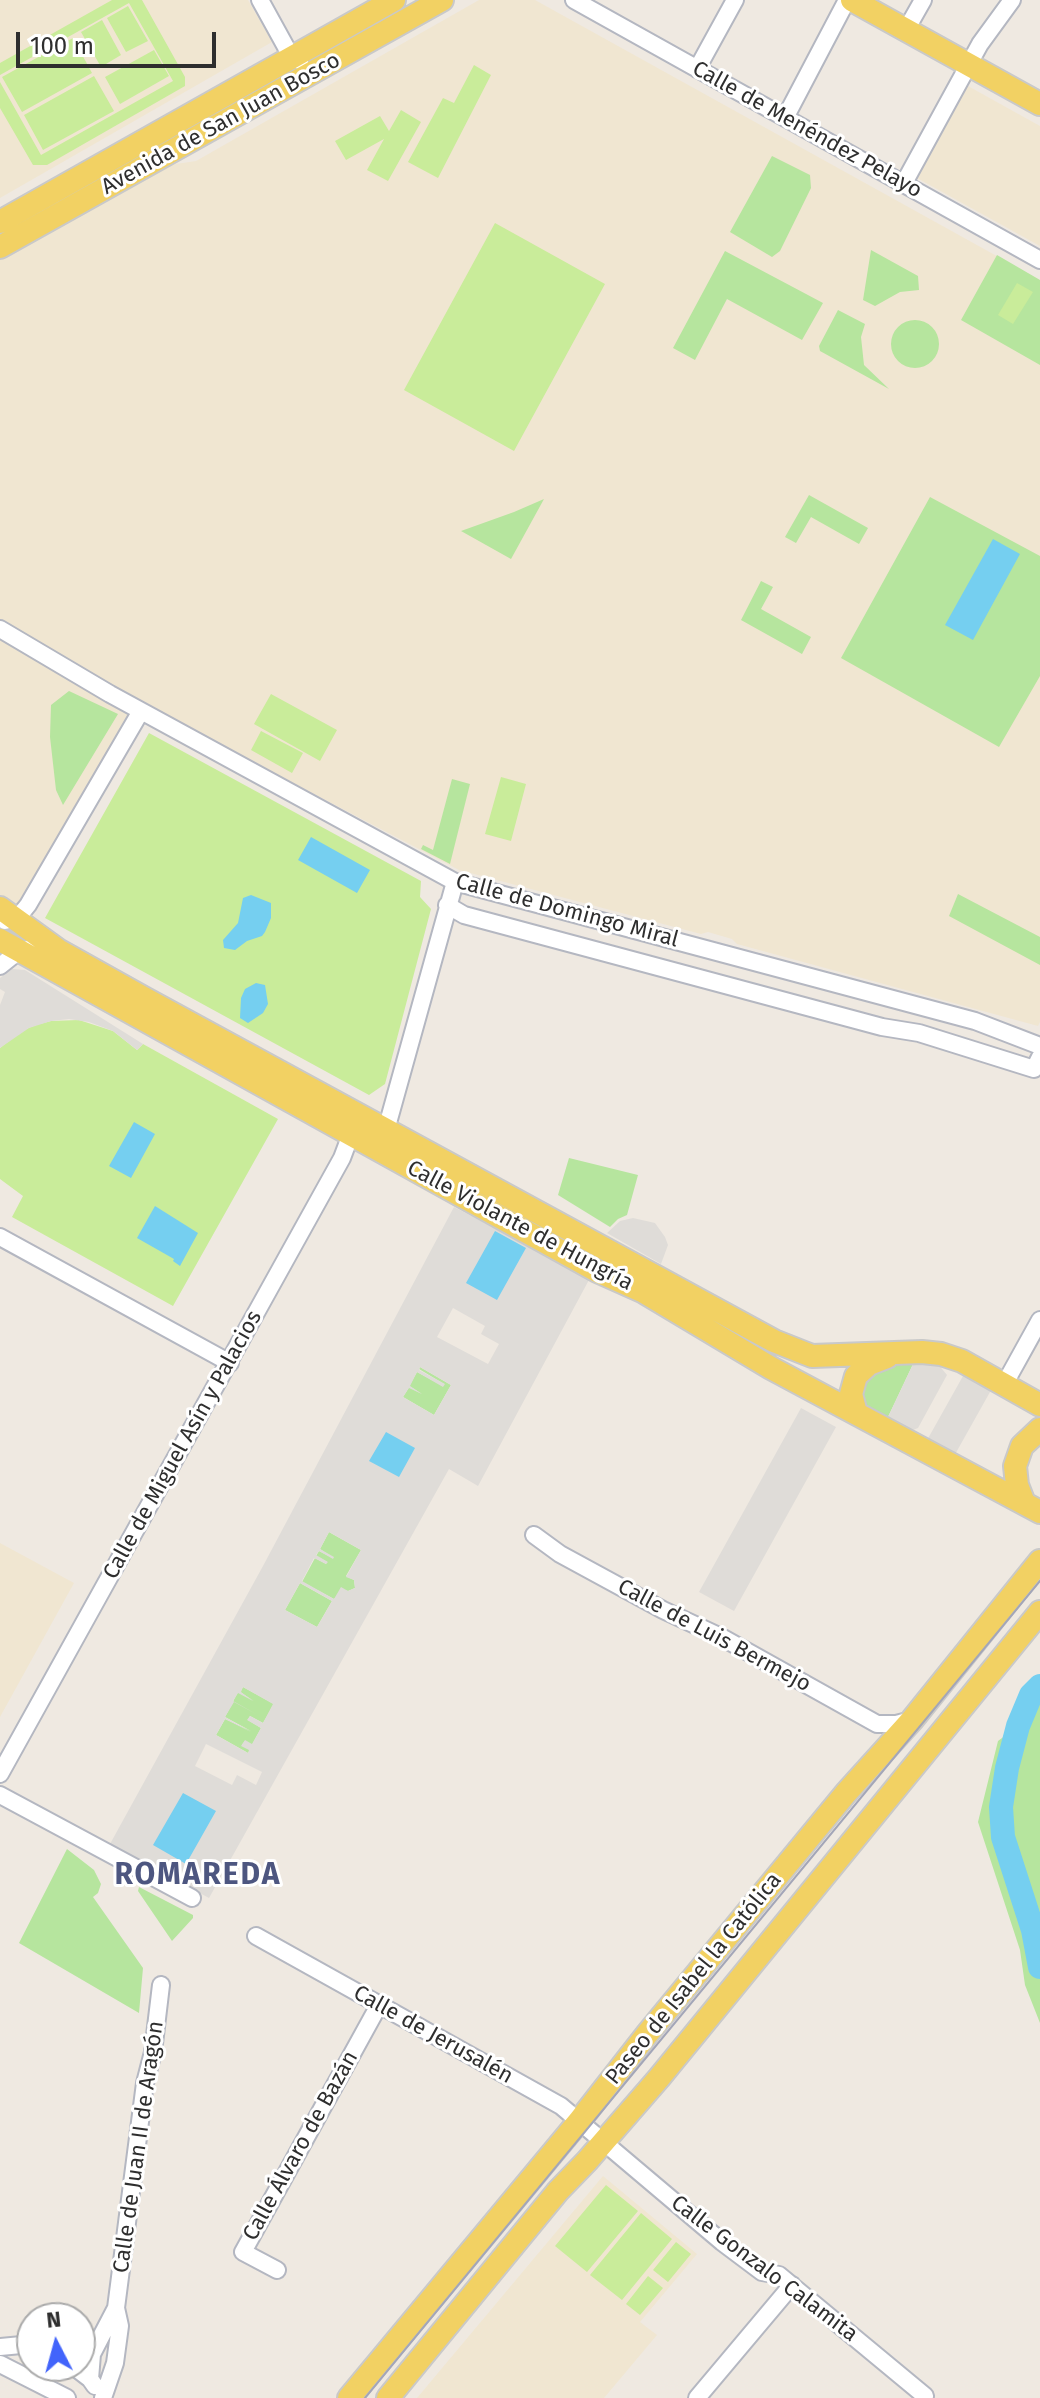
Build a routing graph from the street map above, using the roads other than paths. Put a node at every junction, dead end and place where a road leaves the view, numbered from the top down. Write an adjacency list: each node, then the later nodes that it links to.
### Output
1 (260, 0): 10 (street)
2 (394, 0): 10 (main road, Avenida de San Juan Bosco)
3 (442, 0): 12 (main road, Avenida de San Juan Bosco)
4 (574, 0): 13 (street, Calle de Menéndez Pelayo)
5 (735, 0): 13 (street)
6 (849, 0): 9 (main road); 15 (street)
7 (923, 0): 9 (street)
8 (1012, 0): 11 (street)
9 (906, 30): 11 (main road)
10 (292, 58): 12 (street); 17 (main road, Avenida de San Juan Bosco)
11 (969, 65): 14 (main road); 16 (street)
12 (324, 67): 18 (main road, Avenida de San Juan Bosco)
13 (697, 69): 15 (street, Calle de Menéndez Pelayo)
14 (1040, 104)
15 (785, 118): 16 (street, Calle de Menéndez Pelayo)
16 (904, 183): 19 (street, Calle de Menéndez Pelayo)
17 (0, 222)
18 (0, 247)
19 (1040, 260)
20 (0, 629): 21 (street, Calle de Domingo Miral)
21 (141, 711): 22 (street, Calle de Domingo Miral); 24 (street)
22 (455, 882): 23 (street); 28 (street, Calle de Domingo Miral)
23 (447, 905): 29 (street, Calle de Domingo Miral); 31 (street)
24 (5, 916): 26 (main road, Calle Violante de Hungría)
25 (9, 946): 26 (street); 27 (street); 32 (main road, Calle Violante de Hungría)
26 (58, 950): 30 (main road, Calle Violante de Hungría)
27 (0, 966)
28 (1040, 1046)
29 (1037, 1063)
30 (353, 1112): 31 (main road, Calle Violante de Hungría); 32 (street, Calle de Miguel Asín y Palacios)
31 (386, 1130): 33 (street); 38 (main road, Calle Violante de Hungría)
32 (353, 1135): 33 (main road, Calle Violante de Hungría); 39 (street, Calle de Miguel Asín y Palacios)
33 (391, 1156): 36 (main road, Calle Violante de Hungría)
34 (0, 1237): 39 (street)
35 (1040, 1320): 40 (street)
36 (727, 1341): 38 (main road); 42 (main road, Calle Violante de Hungría)
37 (888, 1353): 38 (main road, Calle Violante de Hungría); 40 (main road, Calle Violante de Hungría); 42 (main road)
38 (812, 1356)
39 (230, 1363): 51 (street, Calle de Miguel Asín y Palacios)
40 (1004, 1385): 41 (main road, Calle Violante de Hungría)
41 (1040, 1405)
42 (856, 1413): 44 (main road, Calle Violante de Hungría)
43 (1040, 1429): 44 (main road)
44 (1032, 1508)
45 (534, 1535): 49 (street, Calle de Luis Bermejo)
46 (1040, 1561): 48 (main road, Paseo de Isabel la Católica)
47 (1040, 1612): 58 (main road, Paseo de Isabel la Católica)
48 (912, 1720): 49 (street); 50 (main road, Paseo de Isabel la Católica)
49 (877, 1724): 50 (street)
50 (879, 1755): 57 (main road, Paseo de Isabel la Católica)
51 (0, 1774)
52 (0, 1795): 53 (street)
53 (192, 1898)
54 (256, 1936): 56 (street, Calle de Jerusalén)
55 (161, 1985): 61 (street, Calle de Juan II de Aragón)
56 (379, 2005): 57 (street, Calle de Jerusalén); 59 (street, Calle Álvaro de Bazán)
57 (580, 2120): 58 (street, Calle de Jerusalén); 67 (main road, Paseo de Isabel la Católica)
58 (605, 2141): 60 (street, Calle Gonzalo Calamita); 68 (main road, Paseo de Isabel la Católica)
59 (277, 2270)
60 (792, 2285): 64 (street, Calle Gonzalo Calamita); 69 (street)
61 (116, 2308): 62 (street, Calle de Juan II de Aragón); 66 (street, Calle de Juan II de Aragón)
62 (96, 2341)
63 (0, 2364): 65 (street)
64 (925, 2396)
65 (67, 2398)
66 (102, 2398)
67 (349, 2398)
68 (388, 2398)
69 (697, 2398)

